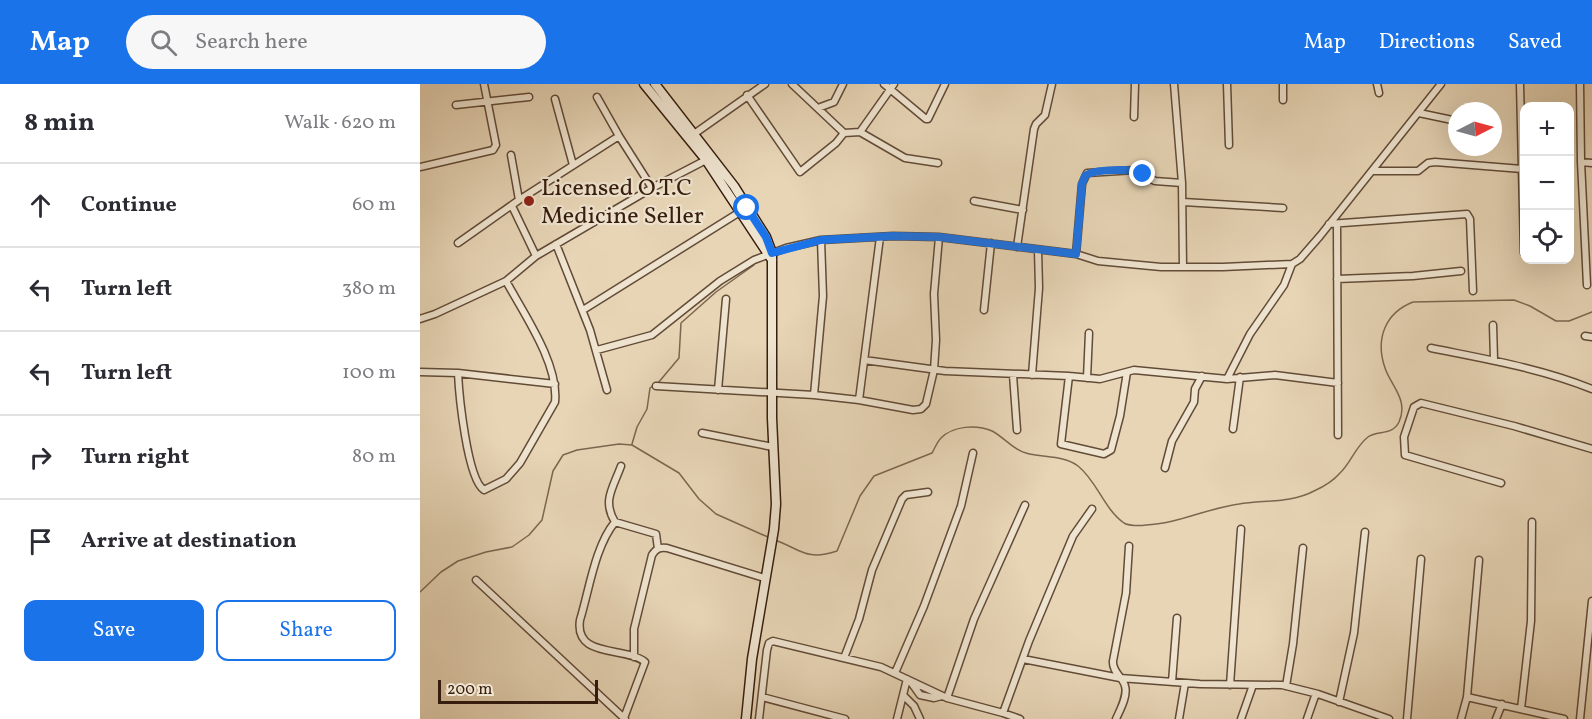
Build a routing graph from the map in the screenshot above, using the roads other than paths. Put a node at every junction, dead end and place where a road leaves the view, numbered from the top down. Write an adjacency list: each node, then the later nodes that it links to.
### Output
1 (484, 84): 25 (street)
2 (644, 84): 38 (street)
3 (765, 84): 20 (street)
4 (792, 84): 27 (street)
5 (843, 84): 27 (street)
6 (884, 84): 18 (street)
7 (945, 84): 18 (street)
8 (1052, 84): 54 (street)
9 (1135, 84): 29 (street)
10 (1174, 84): 46 (street)
11 (1227, 84): 35 (street)
12 (1283, 84): 24 (street)
13 (1377, 84): 19 (street)
14 (1441, 84): 28 (street)
15 (1520, 84): 37 (street)
16 (1580, 84): 39 (street)
17 (657, 85): 33 (street)
18 (892, 87): 31 (street)
19 (1379, 93)
20 (747, 95): 32 (street); 33 (street)
21 (597, 96): 34 (street)
22 (529, 97): 25 (street)
23 (555, 99): 42 (street)
24 (1283, 100)
25 (488, 101): 26 (street); 43 (street)
26 (456, 105)
27 (819, 108): 32 (street)
28 (1419, 113): 30 (street); 45 (street)
29 (1134, 117)
30 (1448, 119)
31 (860, 132): 32 (street); 40 (street)
32 (844, 133)
33 (694, 134): 53 (street)
34 (619, 136): 42 (street); 47 (street)
35 (1228, 145)
36 (511, 155): 48 (street)
37 (1522, 156)
38 (705, 160): 47 (street); 53 (street)
39 (1581, 162): 41 (street); 73 (street)
40 (938, 163)
41 (1592, 163)
42 (573, 165): 48 (street)
43 (420, 167)
44 (1520, 169): 45 (street)
45 (1373, 171): 55 (street)
46 (1182, 183): 50 (street); 65 (street)
47 (652, 188): 62 (street)
48 (519, 200): 51 (street)
49 (975, 201): 54 (street)
50 (1183, 202): 52 (street); 69 (street)
51 (512, 206): 60 (street); 66 (street)
52 (1283, 208)
53 (744, 210): 67 (street); 76 (street)
54 (1023, 210): 63 (street)
55 (1329, 224): 56 (street); 68 (street)
56 (1337, 224): 71 (street); 74 (street)
57 (880, 237): 58 (street); 59 (street); 83 (street)
58 (939, 237): 61 (street); 85 (street)
59 (821, 240): 67 (street); 103 (street)
60 (458, 243)
61 (991, 243): 63 (street); 77 (street)
62 (556, 244): 66 (street); 76 (street)
63 (1017, 247): 64 (street)
64 (1038, 250): 65 (street); 90 (street)
65 (1076, 254): 69 (street)
66 (536, 256): 72 (street)
67 (770, 256): 82 (street); 102 (street)
68 (1292, 264): 69 (street); 95 (street)
69 (1183, 267)
70 (1461, 271): 71 (street)
71 (1337, 279): 96 (street)
72 (506, 281): 78 (street); 97 (street)
73 (1587, 285)
74 (1473, 291)
75 (726, 299): 101 (street)
76 (583, 310): 82 (street)
77 (984, 310)
78 (420, 319)
79 (1493, 325): 84 (street)
80 (1089, 333): 94 (street)
81 (1431, 348): 84 (street)
82 (597, 350): 100 (street)
83 (864, 360): 85 (street); 104 (street)
84 (1494, 360): 99 (street)
85 (934, 369): 89 (street); 104 (street)
86 (420, 372): 88 (street)
87 (1127, 372): 91 (street); 92 (street); 94 (street)
88 (458, 373): 97 (street); 97 (street)
89 (1013, 375): 90 (street); 106 (street)
90 (1032, 375): 91 (street)
91 (1069, 376): 94 (street)
92 (1202, 376): 95 (street); 113 (street)
93 (1240, 377): 95 (street); 96 (street); 105 (street)
94 (1087, 378)
95 (1227, 379)
96 (1338, 383): 108 (street)
97 (555, 384)
98 (656, 386): 101 (street)
99 (1592, 389)
100 (607, 390)
101 (718, 390): 102 (street)
102 (772, 394): 103 (street); 109 (street)
103 (814, 395): 104 (street)
104 (859, 400)
105 (1233, 429)
106 (1017, 430)
107 (702, 433): 109 (street)
108 (1338, 435)
109 (773, 447): 127 (street)
110 (1592, 449): 114 (street)
111 (973, 453): 135 (street)
112 (621, 466): 118 (street)
113 (1165, 468)
114 (1501, 483)
115 (928, 492): 132 (street)
116 (1025, 505): 146 (street)
117 (1092, 509): 133 (street)
118 (615, 522): 124 (street); 131 (street)
119 (1532, 522): 150 (street)
120 (1241, 529): 140 (street)
121 (1365, 532): 148 (street)
122 (1129, 546): 136 (street)
123 (1303, 548): 142 (street)
124 (658, 549): 127 (street); 131 (street)
125 (1421, 559): 166 (street)
126 (1479, 560): 147 (street)
127 (764, 578): 155 (street)
128 (476, 580): 154 (street)
129 (1592, 601): 134 (street)
130 (1177, 618): 138 (street)
131 (634, 657): 154 (street)
132 (844, 658): 135 (street); 145 (street)
133 (1023, 659): 136 (street); 151 (street)
134 (1589, 666): 170 (street)
135 (896, 673): 137 (street)
136 (1120, 678): 138 (street); 161 (street)
137 (908, 680): 144 (street); 146 (street)
138 (1172, 682): 139 (street)
139 (1185, 683): 140 (street); 162 (street)
140 (1230, 685): 141 (street)
141 (1253, 685): 142 (street); 163 (street)
142 (1286, 686): 143 (street)
143 (1318, 694): 148 (street); 164 (street)
144 (903, 695): 158 (street); 159 (street)
145 (762, 697): 156 (street); 157 (street)
146 (945, 697): 151 (street)
147 (1467, 697): 149 (street); 167 (street)
148 (1340, 702): 152 (street)
149 (1502, 704): 150 (street); 168 (street)
150 (1521, 709): 153 (street)
151 (1003, 713): 160 (street)
152 (1372, 716): 165 (street)
153 (1554, 718): 169 (street)
154 (624, 719)
155 (746, 719)
156 (759, 719)
157 (845, 719)
158 (897, 719)
159 (920, 719)
160 (1020, 719)
161 (1116, 719)
162 (1179, 719)
163 (1241, 719)
164 (1307, 719)
165 (1389, 719)
166 (1407, 719)
167 (1461, 719)
168 (1496, 719)
169 (1564, 719)
170 (1580, 719)

